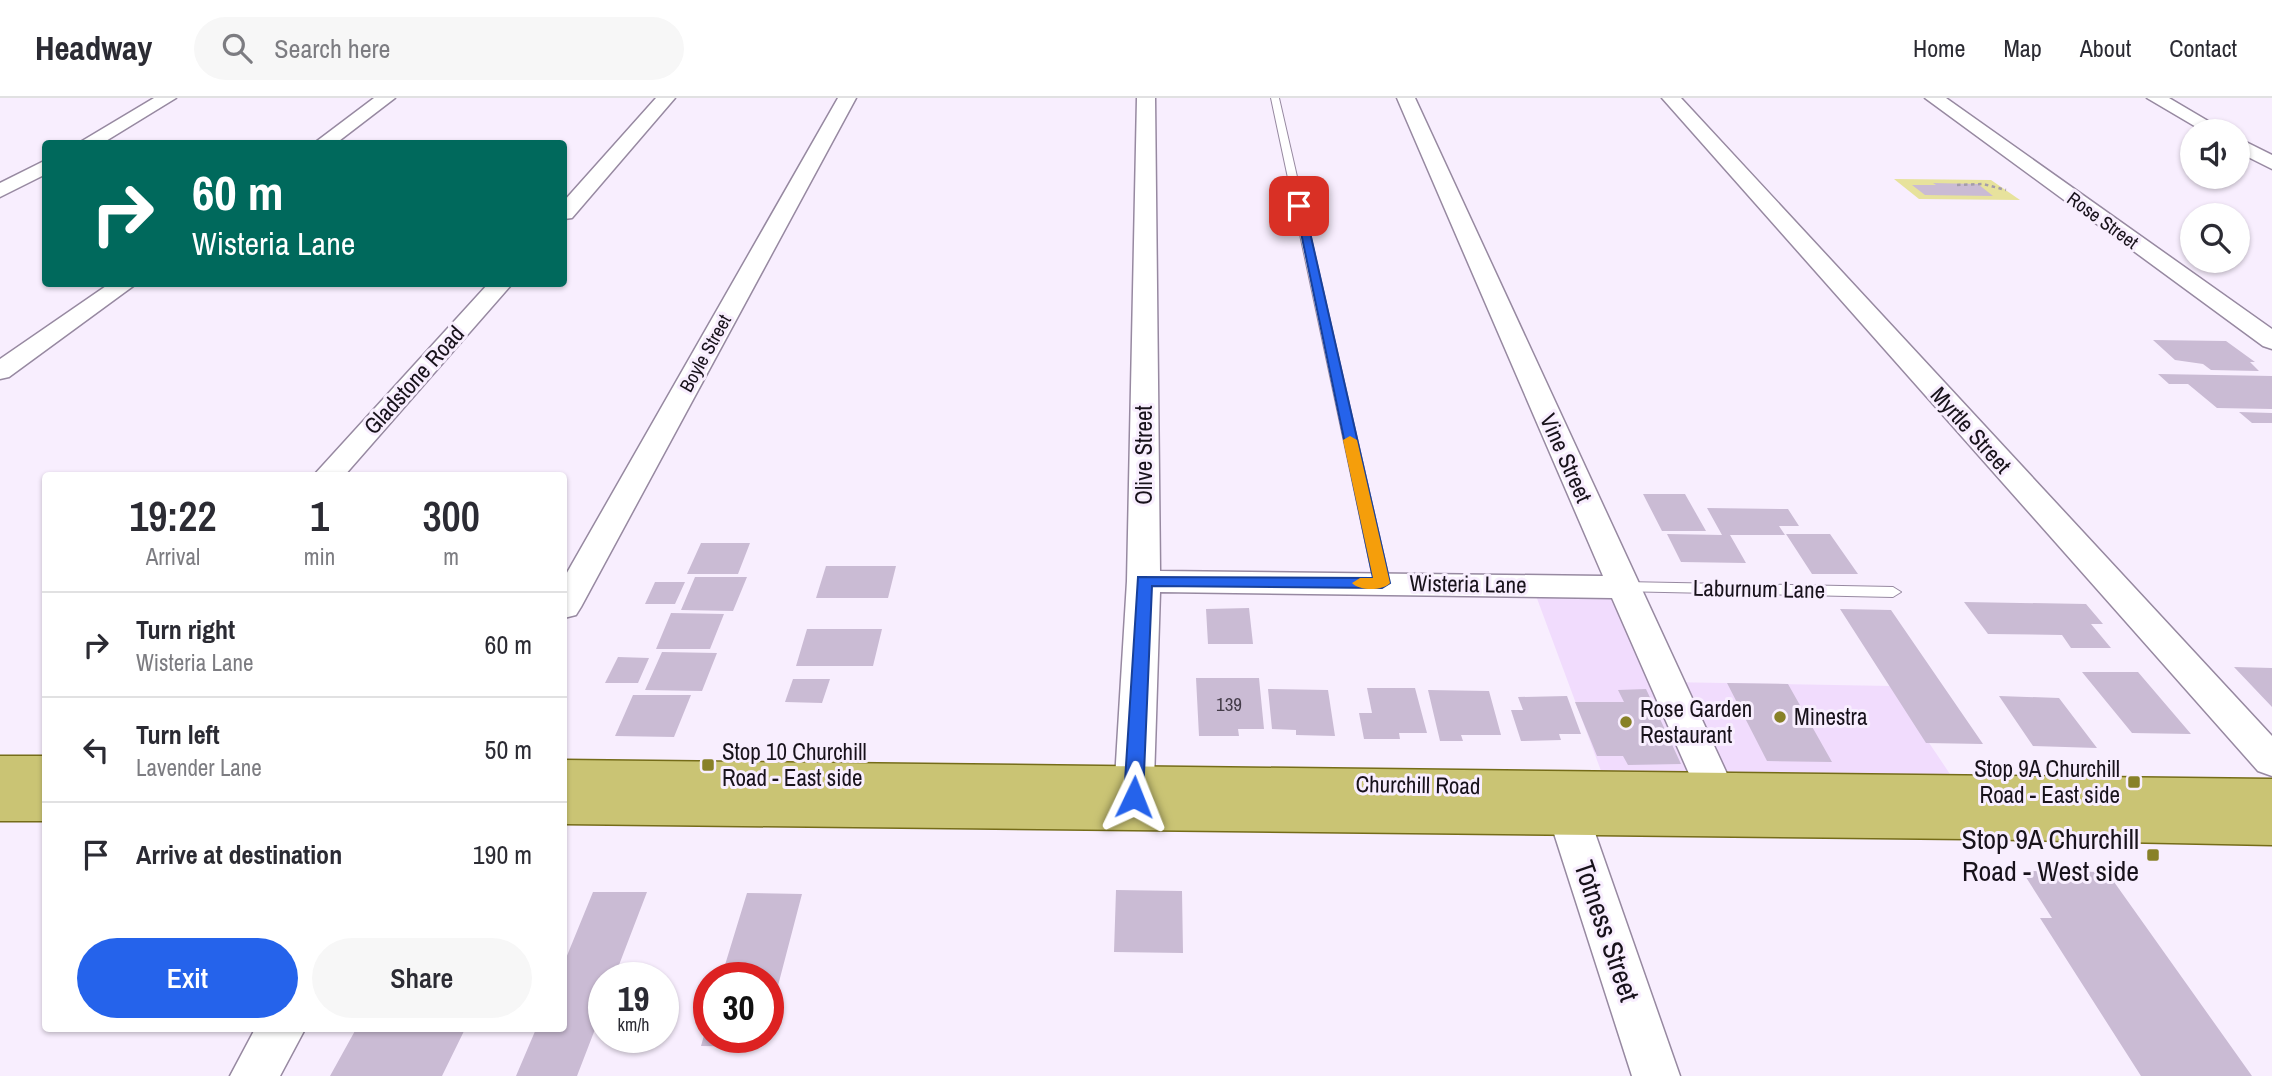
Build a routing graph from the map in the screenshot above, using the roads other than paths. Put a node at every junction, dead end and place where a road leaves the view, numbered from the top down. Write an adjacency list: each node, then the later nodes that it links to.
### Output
1 (167, 98): 12 (street)
2 (386, 98): 13 (street)
3 (666, 98): 18 (street)
4 (847, 98): 28 (street, Boyle Street)
5 (1146, 98): 24 (street, Olive Street)
6 (1275, 98): 25 (lane)
7 (1406, 98): 26 (street, Vine Street)
8 (1671, 98): 29 (street, Myrtle Street)
9 (1934, 98): 21 (street, Rose Street)
10 (2156, 98): 11 (street)
11 (2194, 119)
12 (93, 140)
13 (328, 140)
14 (2250, 151): 15 (street)
15 (2272, 163)
16 (42, 168): 17 (street)
17 (0, 191)
18 (567, 210)
19 (120, 287): 22 (street)
20 (497, 287): 23 (street, Gladstone Road)
21 (2272, 341)
22 (0, 371)
23 (332, 472)
24 (1144, 581): 25 (street, Wisteria Lane); 33 (street, Olive Street)
25 (1382, 583): 26 (street, Wisteria Lane)
26 (1624, 587): 27 (lane, Laburnum Lane); 36 (street, Vine Street)
27 (1893, 592)
28 (567, 602)
29 (2272, 761)
30 (0, 773): 32 (main road)
31 (567, 777): 33 (main road, Churchill Road)
32 (35, 795)
33 (1134, 797): 35 (main road, Churchill Road); 37 (main road, Churchill Road)
34 (2272, 797): 36 (main road, Churchill Road)
35 (1563, 801): 36 (main road, Churchill Road); 41 (street, Totness Street)
36 (1721, 803): 38 (main road, Churchill Road)
37 (567, 807)
38 (2272, 826)
39 (279, 1032): 40 (street)
40 (254, 1076)
41 (1656, 1076)

